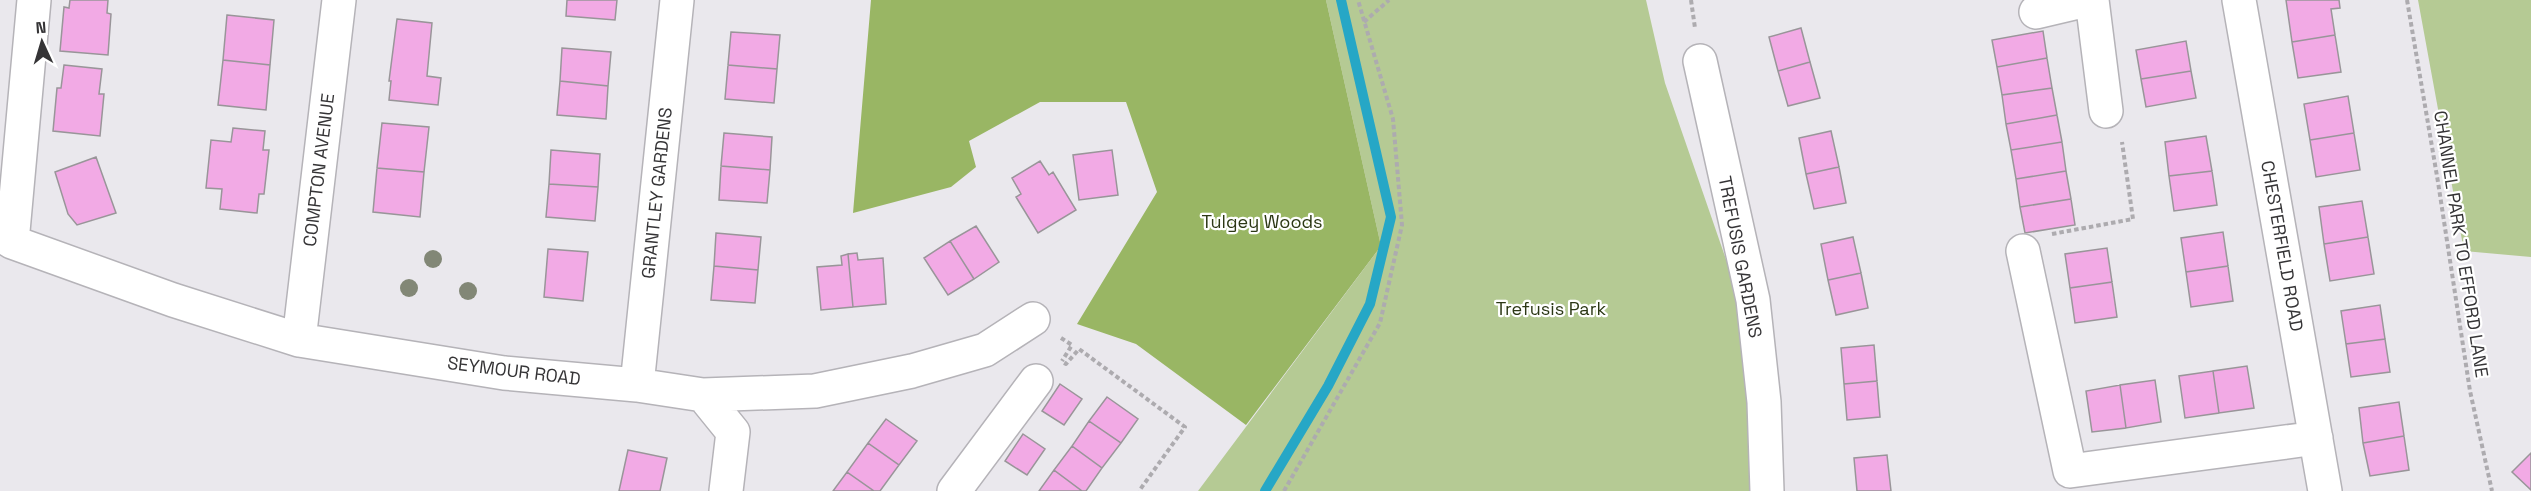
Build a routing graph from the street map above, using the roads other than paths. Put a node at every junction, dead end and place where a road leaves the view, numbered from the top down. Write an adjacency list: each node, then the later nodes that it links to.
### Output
1 (34, 0): 10 (street)
2 (339, 0): 13 (street, COMPTON AVENUE)
3 (677, 0): 15 (street, GRANTLEY GARDENS)
4 (2087, 0): 7 (street)
5 (2092, 0): 9 (street)
6 (2239, 0): 17 (street, CHESTERFIELD ROAD)
7 (2036, 12)
8 (1700, 61): 20 (street, TREFUSIS GARDENS)
9 (2106, 111)
10 (6, 238): 13 (street, SEYMOUR ROAD)
11 (2023, 251): 17 (street)
12 (1033, 319): 16 (street, SEYMOUR ROAD)
13 (298, 340): 15 (street, SEYMOUR ROAD)
14 (1036, 381): 19 (street)
15 (637, 385): 16 (street, SEYMOUR ROAD)
16 (703, 395): 18 (street)
17 (2316, 438): 21 (street, CHESTERFIELD ROAD)
18 (726, 491)
19 (954, 491)
20 (1767, 491)
21 (2325, 491)

